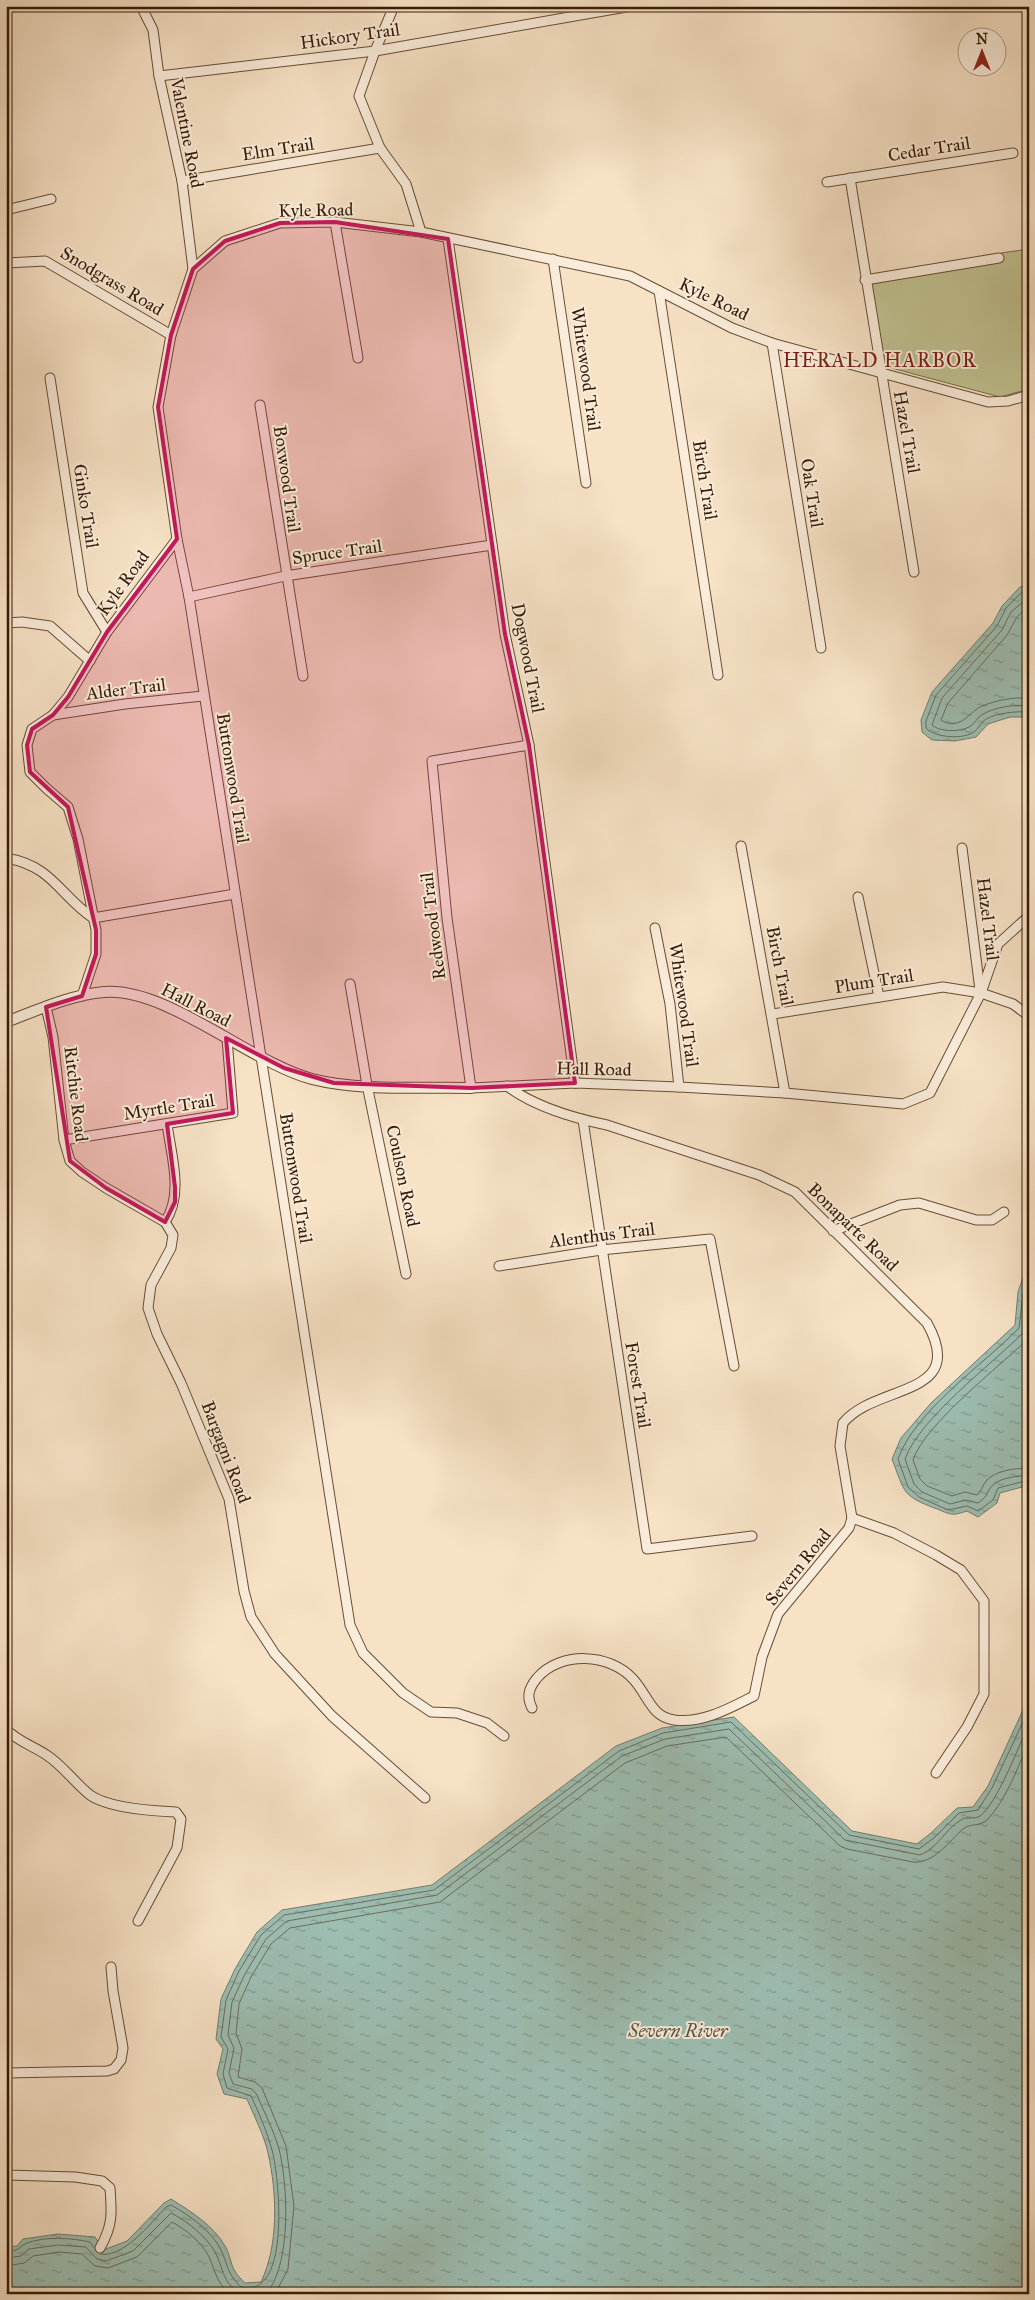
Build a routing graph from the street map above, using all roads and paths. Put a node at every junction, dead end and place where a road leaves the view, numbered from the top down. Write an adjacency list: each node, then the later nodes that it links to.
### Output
1 (141, 6): 5 (street, Valentine Road)
2 (394, 6): 4 (street)
3 (632, 6): 4 (street, Hickory Trail)
4 (375, 51): 5 (street, Hickory Trail); 6 (street)
5 (160, 76): 9 (street, Valentine Road)
6 (380, 148): 9 (street, Elm Trail); 14 (street)
7 (1013, 152): 8 (street, Cedar Trail)
8 (850, 178): 10 (street, Cedar Trail); 20 (street, Hazel Trail)
9 (182, 181): 19 (street, Valentine Road)
10 (827, 182)
11 (51, 199): 12 (street)
12 (6, 210)
13 (335, 222): 14 (street, Kyle Road); 19 (street, Kyle Road); 24 (street)
14 (421, 232): 15 (street, Kyle Road)
15 (448, 239): 17 (street, Kyle Road); 31 (street, Dogwood Trail)
16 (1000, 258): 20 (street)
17 (553, 259): 21 (street, Kyle Road); 29 (street, Whitewood Trail)
18 (6, 263): 22 (street, Snodgrass Road)
19 (193, 269): 22 (street)
20 (865, 280): 25 (street, Hazel Trail)
21 (659, 290): 23 (street, Kyle Road); 39 (street, Birch Trail)
22 (171, 335): 30 (street)
23 (772, 343): 25 (street, Kyle Road); 37 (street, Oak Trail)
24 (358, 358)
25 (880, 373): 27 (street, Kyle Road); 32 (street, Hazel Trail)
26 (50, 378): 36 (street, Ginko Trail)
27 (1029, 396)
28 (260, 405): 33 (street, Boxwood Trail)
29 (586, 483)
30 (177, 539): 34 (street, Buttonwood Trail); 36 (street, Kyle Road)
31 (492, 545): 33 (street, Spruce Trail); 43 (street, Dogwood Trail)
32 (914, 572)
33 (285, 576): 34 (street, Spruce Trail); 40 (street, Boxwood Trail)
34 (189, 597): 41 (street, Buttonwood Trail)
35 (6, 623): 38 (street)
36 (108, 632): 38 (street, Kyle Road)
37 (821, 648)
38 (90, 661): 42 (street, Kyle Road)
39 (718, 675)
40 (303, 676)
41 (203, 696): 42 (street, Alder Trail); 47 (street, Buttonwood Trail)
42 (53, 715): 50 (street, Kyle Road)
43 (529, 745): 62 (street, Dogwood Trail); 66 (street, Redwood Trail)
44 (741, 846): 57 (street, Birch Trail)
45 (962, 848): 53 (street, Hazel Trail)
46 (6, 858): 50 (street)
47 (235, 894): 50 (street); 61 (street, Buttonwood Trail)
48 (858, 897): 55 (street)
49 (1029, 916): 53 (street, Hall Road)
50 (93, 918): 54 (street, Kyle Road)
51 (655, 928): 65 (street, Whitewood Trail)
52 (350, 984): 63 (street)
53 (981, 993): 55 (street, Plum Trail); 58 (street, Plum Trail); 67 (street, Hall Road)
54 (82, 996): 56 (street, Hall Road); 60 (street, Hall Road)
55 (879, 997): 57 (street, Plum Trail)
56 (46, 1007): 59 (street, Hall Road); 70 (street, Ritchie Road)
57 (773, 1014): 67 (street, Birch Trail)
58 (1029, 1016)
59 (6, 1022)
60 (227, 1039): 61 (street, Hall Road); 69 (street, Myrtle Trail)
61 (260, 1056): 63 (street, Hall Road); 83 (street, Buttonwood Trail)
62 (575, 1083): 64 (street, Hall Road); 65 (street, Hall Road)
63 (367, 1085): 66 (street, Hall Road); 76 (street, Coulson Road)
64 (507, 1086): 66 (street, Hall Road); 68 (street, Bonaparte Road)
65 (679, 1087): 67 (street, Hall Road)
66 (471, 1088)
67 (785, 1093)
68 (582, 1120): 73 (street, Bonaparte Road); 74 (street, Forest Trail)
69 (167, 1124): 70 (street, Myrtle Trail); 72 (street)
70 (64, 1140): 72 (street, Ritchie Road)
71 (1004, 1212): 73 (street)
72 (165, 1222): 85 (street, Bargagni Road)
73 (834, 1231): 78 (street, Bonaparte Road)
74 (601, 1250): 75 (street, Alenthus Trail); 77 (street, Alenthus Trail); 80 (street, Forest Trail)
75 (499, 1266)
76 (406, 1274)
77 (734, 1366)
78 (889, 1396): 79 (street, Severn Road)
79 (852, 1518): 81 (street, Severn Road); 84 (street)
80 (752, 1536)
81 (532, 1708)
82 (6, 1729): 86 (street)
83 (504, 1736)
84 (936, 1773)
85 (425, 1798)
86 (138, 1921)
87 (112, 1967): 88 (street)
88 (6, 2074)
89 (6, 2176): 90 (street)
90 (100, 2248)

